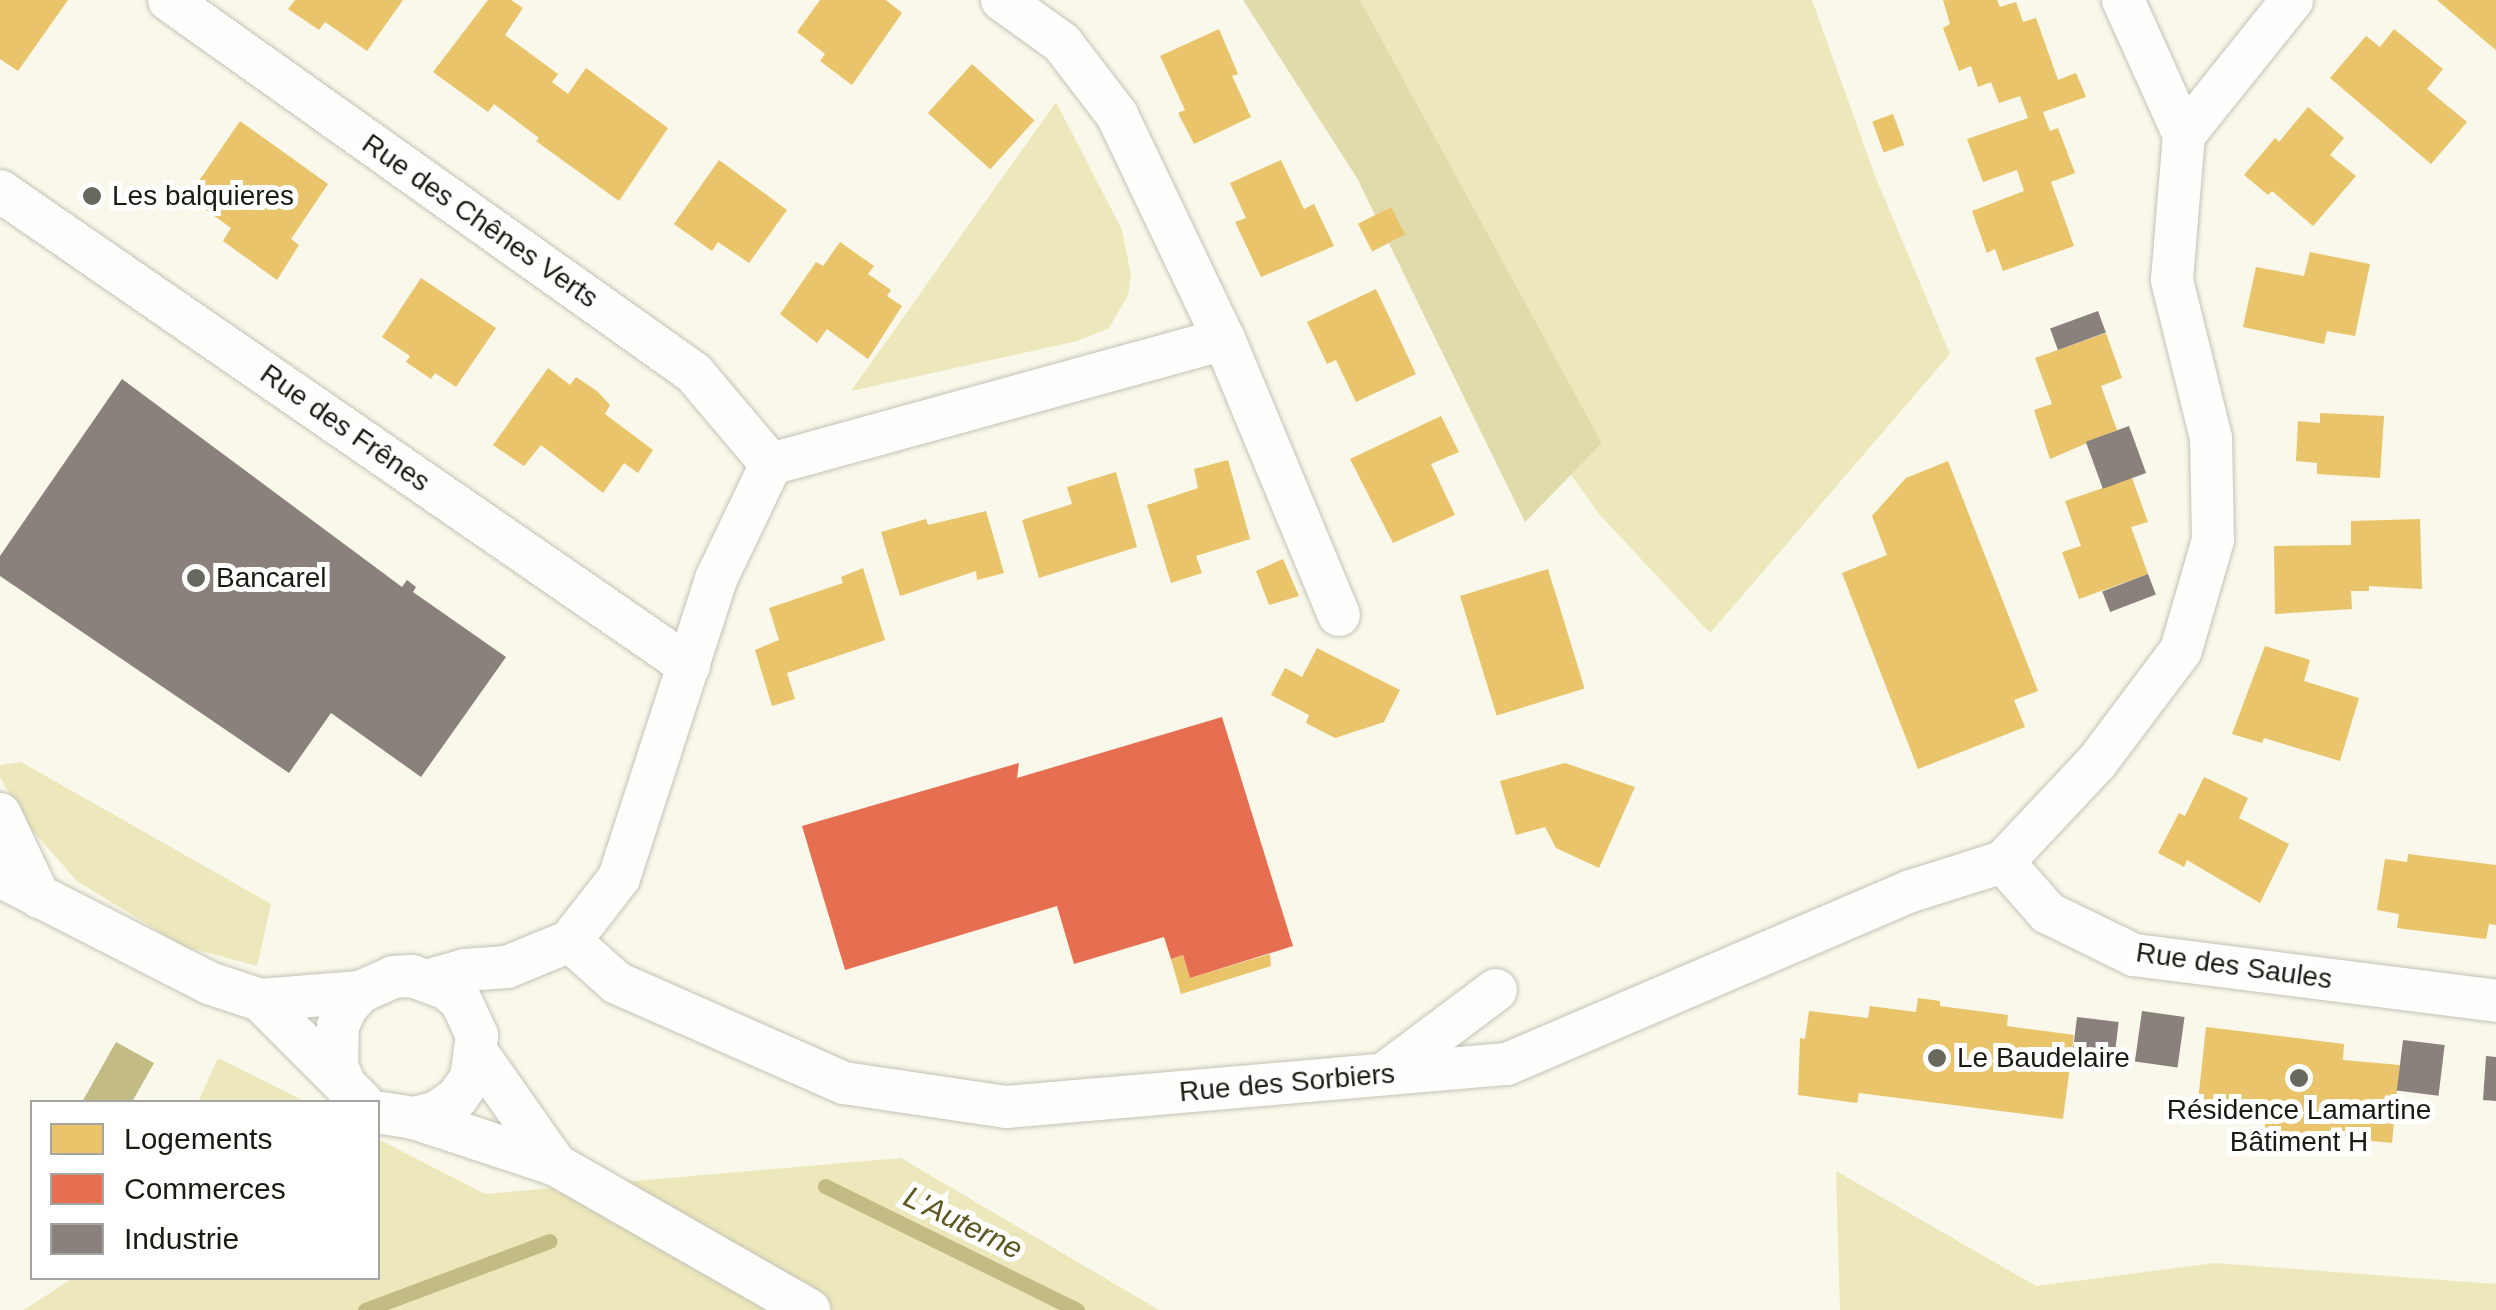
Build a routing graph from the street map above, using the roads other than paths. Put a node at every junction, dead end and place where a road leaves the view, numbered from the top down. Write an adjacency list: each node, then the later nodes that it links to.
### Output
1 (170, 0): 8 (street, Rue des Chênes Verts)
2 (1002, 0): 7 (street)
3 (2123, 0): 5 (street)
4 (2292, 0): 5 (street)
5 (2184, 135): 12 (street)
6 (0, 191): 10 (street, Rue des Frênes)
7 (1224, 339): 8 (street); 9 (street)
8 (771, 464): 10 (street)
9 (1340, 615)
10 (689, 666): 15 (street)
11 (0, 814): 14 (street)
12 (2002, 862): 21 (street, Rue des Saules); 23 (street, Rue des Sorbiers)
13 (0, 876): 14 (street)
14 (38, 897): 20 (street)
15 (570, 941): 16 (street); 23 (street, Rue des Sorbiers)
16 (507, 968): 17 (street); 22 (street)
17 (430, 980): 19 (street); 22 (street)
18 (1496, 990): 23 (street)
19 (360, 992): 20 (street); 25 (street)
20 (260, 1000): 24 (street)
21 (2496, 1000)
22 (477, 1045): 26 (street); 28 (street)
23 (1384, 1075)
24 (371, 1100)
25 (371, 1100)
26 (380, 1105)
27 (380, 1106): 28 (street)
28 (556, 1166): 29 (street)
29 (809, 1310)

